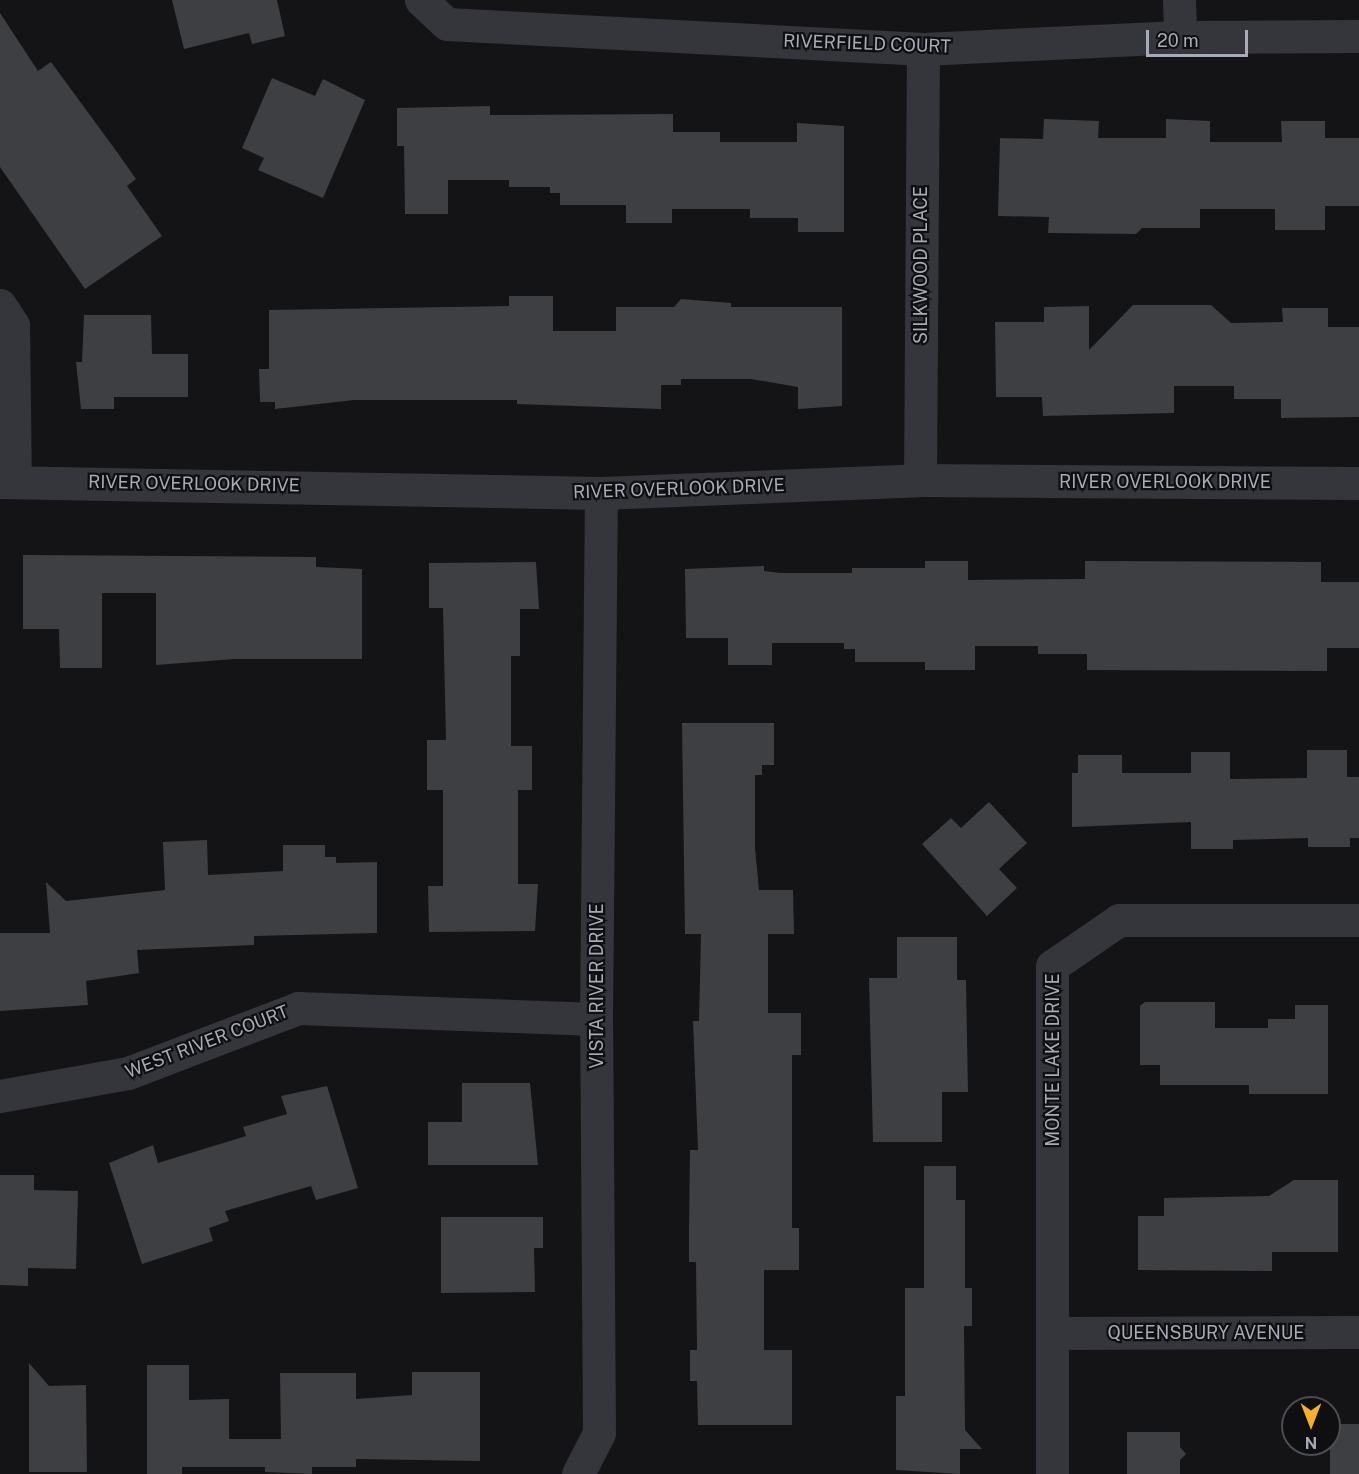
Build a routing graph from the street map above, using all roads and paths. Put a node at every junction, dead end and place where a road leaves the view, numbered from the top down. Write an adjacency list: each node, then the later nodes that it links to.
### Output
1 (421, 0): 5 (street, RIVERFIELD COURT)
2 (1179, 0): 4 (street)
3 (1359, 36): 4 (street, RIVERFIELD COURT)
4 (1180, 37): 5 (street, RIVERFIELD COURT)
5 (923, 49): 7 (street, SILKWOOD PLACE)
6 (0, 305): 8 (street)
7 (920, 480): 9 (street, RIVER OVERLOOK DRIVE); 10 (street, RIVER OVERLOOK DRIVE)
8 (8, 481): 10 (street, RIVER OVERLOOK DRIVE)
9 (1359, 483)
10 (601, 493): 12 (street, VISTA RIVER DRIVE)
11 (1359, 920): 15 (street, MONTE LAKE DRIVE)
12 (596, 1019): 13 (street, WEST RIVER COURT); 16 (street, VISTA RIVER DRIVE)
13 (0, 1096)
14 (1359, 1332): 15 (street, QUEENSBURY AVENUE)
15 (1053, 1333): 17 (street, MONTE LAKE DRIVE)
16 (578, 1474)
17 (1052, 1474)

